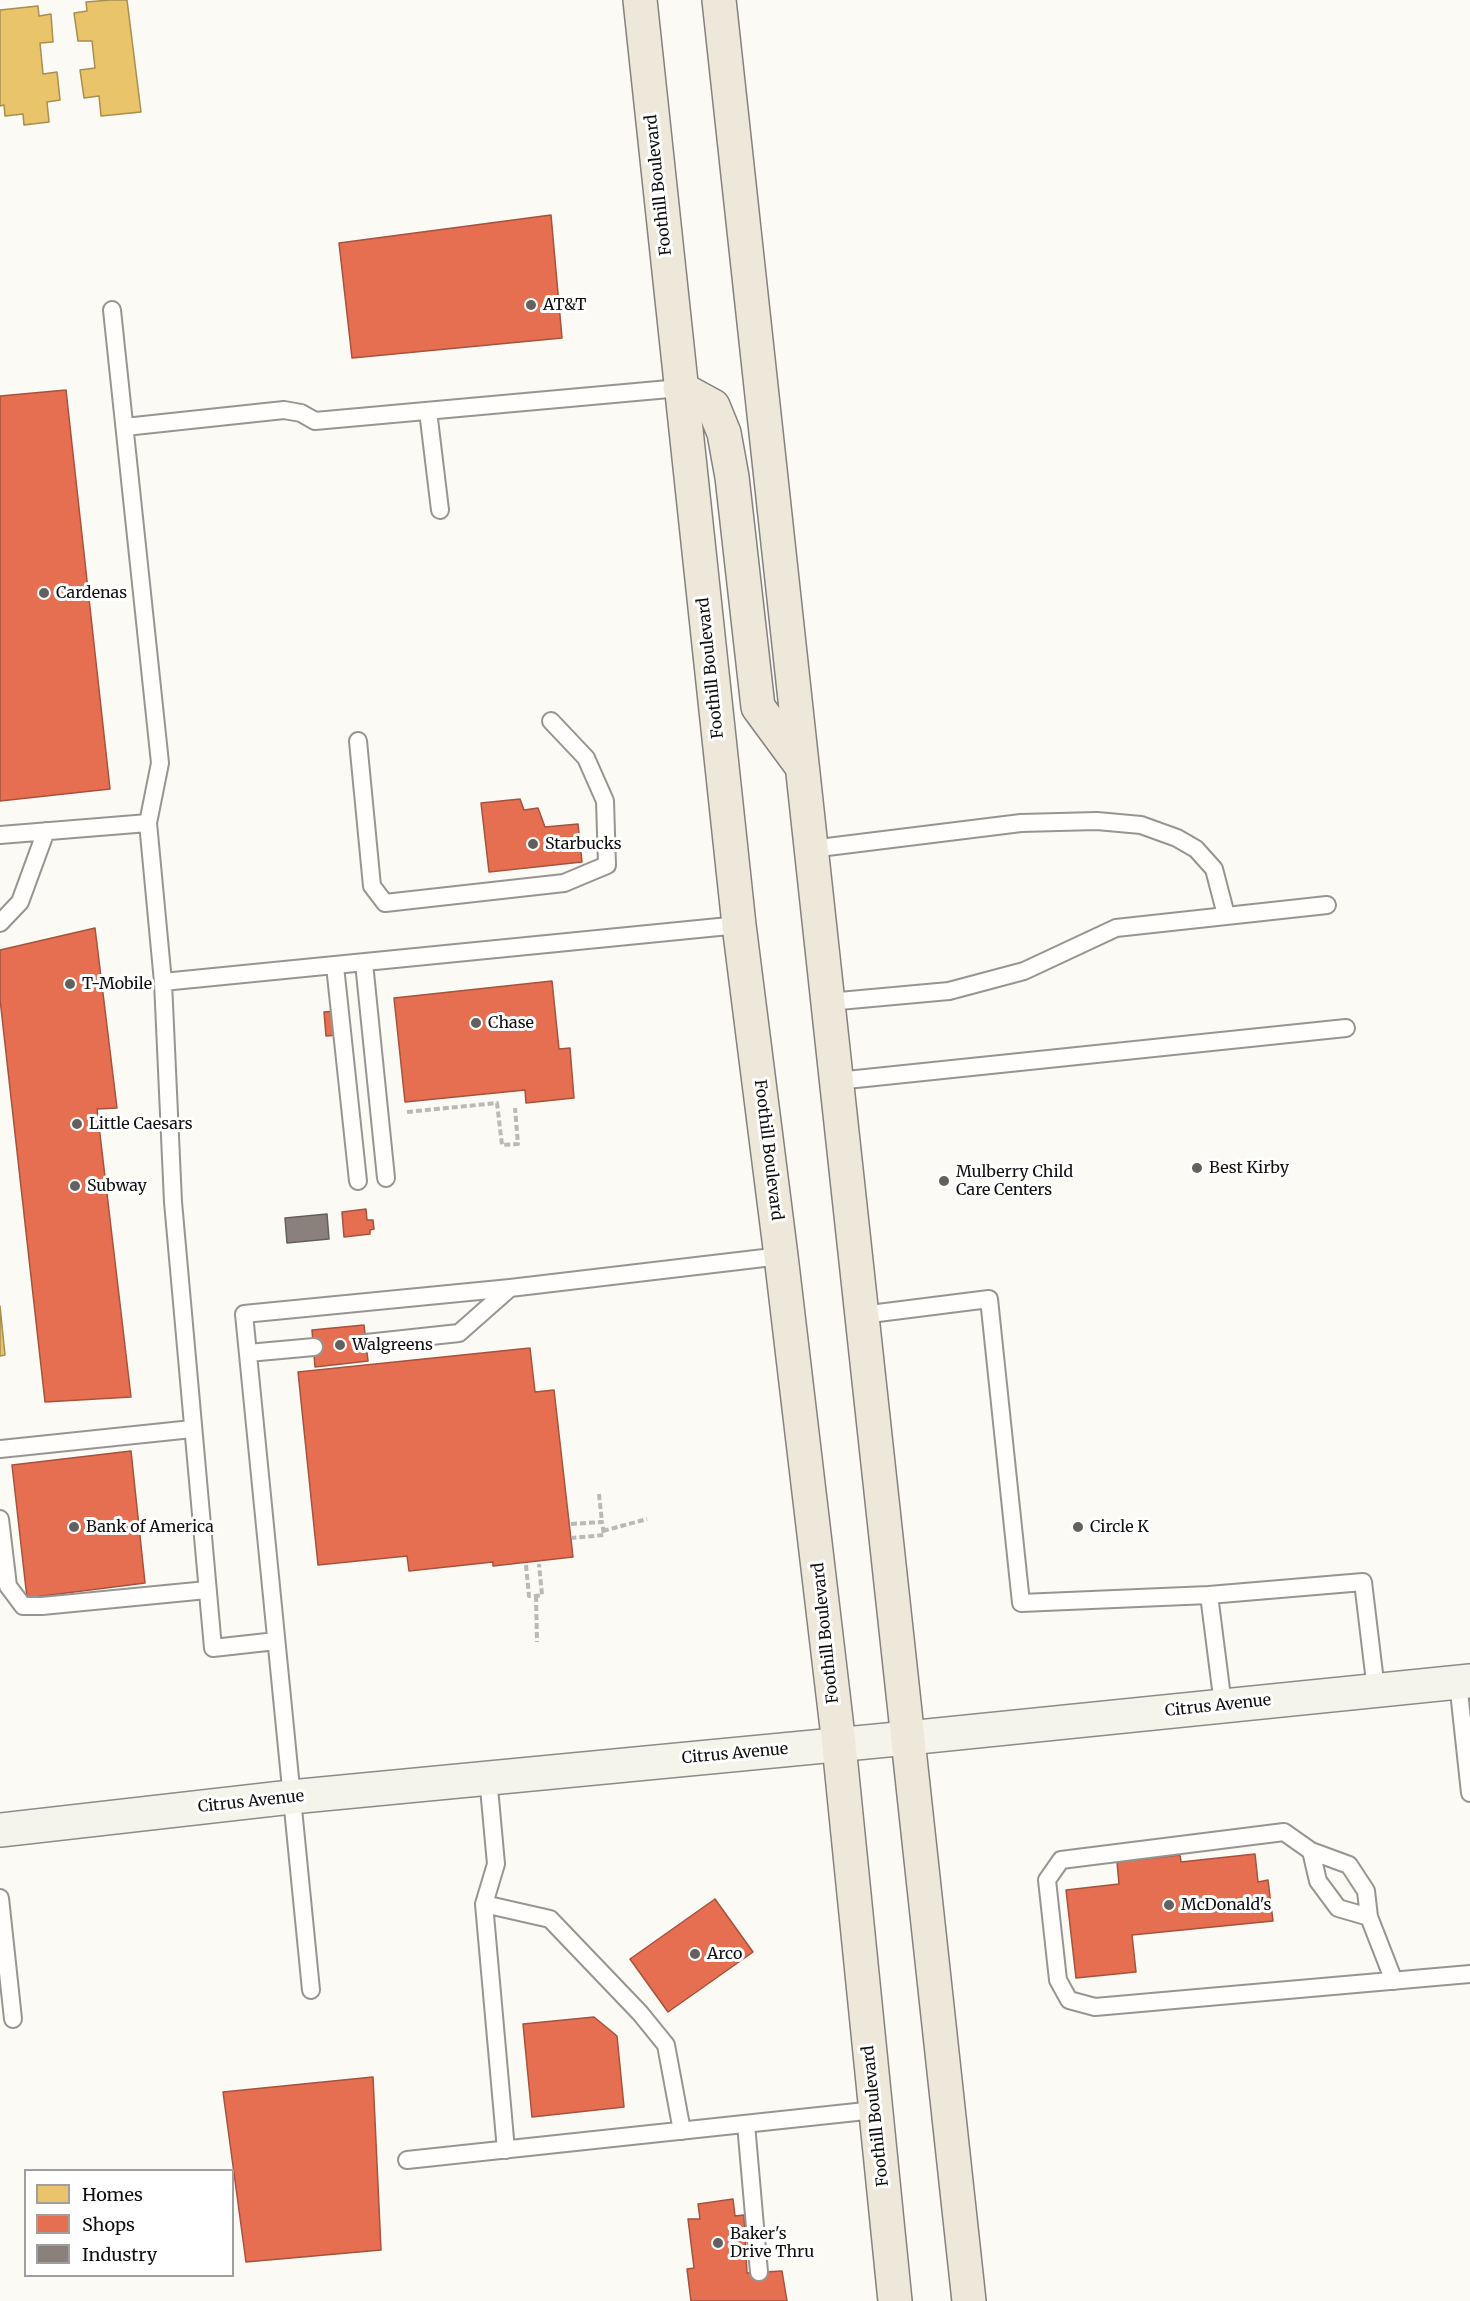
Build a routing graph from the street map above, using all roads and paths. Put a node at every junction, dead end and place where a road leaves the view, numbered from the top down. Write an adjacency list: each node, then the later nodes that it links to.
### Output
1 (639, 0): 4 (main road, Foothill Boulevard)
2 (719, 0): 10 (main road)
3 (112, 310): 6 (lane)
4 (680, 388): 5 (lane); 10 (main road); 18 (main road, Foothill Boulevard)
5 (428, 411): 6 (lane); 7 (lane)
6 (125, 427): 11 (lane)
7 (440, 510)
8 (551, 721): 9 (lane)
9 (358, 741)
10 (801, 765): 14 (main road)
11 (148, 822): 12 (lane); 21 (lane)
12 (46, 831): 13 (lane); 17 (lane)
13 (0, 835)
14 (811, 849): 16 (lane); 22 (main road)
15 (1327, 905): 16 (lane)
16 (1226, 915): 22 (lane)
17 (0, 923)
18 (739, 925): 19 (lane); 29 (main road, Foothill Boulevard)
19 (364, 963): 20 (lane); 27 (lane)
20 (335, 966): 21 (lane); 28 (lane)
21 (163, 982): 35 (lane)
22 (828, 1002): 24 (main road)
23 (1346, 1028): 24 (lane)
24 (837, 1081): 31 (main road)
25 (515, 1108): 26 (path)
26 (400, 1113)
27 (386, 1178)
28 (358, 1181)
29 (781, 1256): 30 (lane); 55 (main road, Foothill Boulevard)
30 (510, 1288): 32 (lane); 34 (lane)
31 (862, 1315): 47 (lane); 54 (main road)
32 (366, 1343)
33 (314, 1347): 34 (lane)
34 (248, 1353): 49 (lane)
35 (192, 1429): 36 (lane); 46 (lane)
36 (0, 1449)
37 (599, 1494): 40 (path)
38 (0, 1519): 46 (lane)
39 (647, 1519): 42 (path)
40 (602, 1522): 41 (path); 42 (path)
41 (571, 1524)
42 (603, 1531): 43 (path)
43 (572, 1538)
44 (539, 1564): 48 (path)
45 (526, 1565): 48 (path)
46 (207, 1590): 49 (lane)
47 (1209, 1595): 52 (lane); 53 (lane)
48 (536, 1596): 50 (path)
49 (276, 1641): 58 (lane)
50 (537, 1642)
51 (1464, 1682): 52 (main road, Citrus Avenue); 57 (lane)
52 (1376, 1690): 53 (main road, Citrus Avenue)
53 (1223, 1705): 54 (main road, Citrus Avenue)
54 (908, 1738): 55 (main road, Citrus Avenue); 75 (main road)
55 (839, 1745): 56 (main road, Citrus Avenue); 68 (main road, Foothill Boulevard)
56 (488, 1777): 58 (main road, Citrus Avenue); 62 (lane)
57 (1470, 1793)
58 (291, 1797): 59 (main road, Citrus Avenue); 66 (lane)
59 (0, 1830)
60 (1311, 1851): 63 (lane); 63 (lane); 65 (lane)
61 (0, 1898): 67 (lane)
62 (484, 1904): 70 (lane); 71 (lane)
63 (1370, 1917): 65 (lane)
64 (1470, 1974): 65 (lane)
65 (1394, 1981)
66 (311, 1990)
67 (13, 2019)
68 (876, 2110): 69 (lane); 74 (main road, Foothill Boulevard)
69 (746, 2124): 70 (lane); 73 (lane)
70 (682, 2131): 71 (lane)
71 (506, 2150): 72 (lane)
72 (407, 2160)
73 (759, 2272)
74 (895, 2301)
75 (969, 2301)

